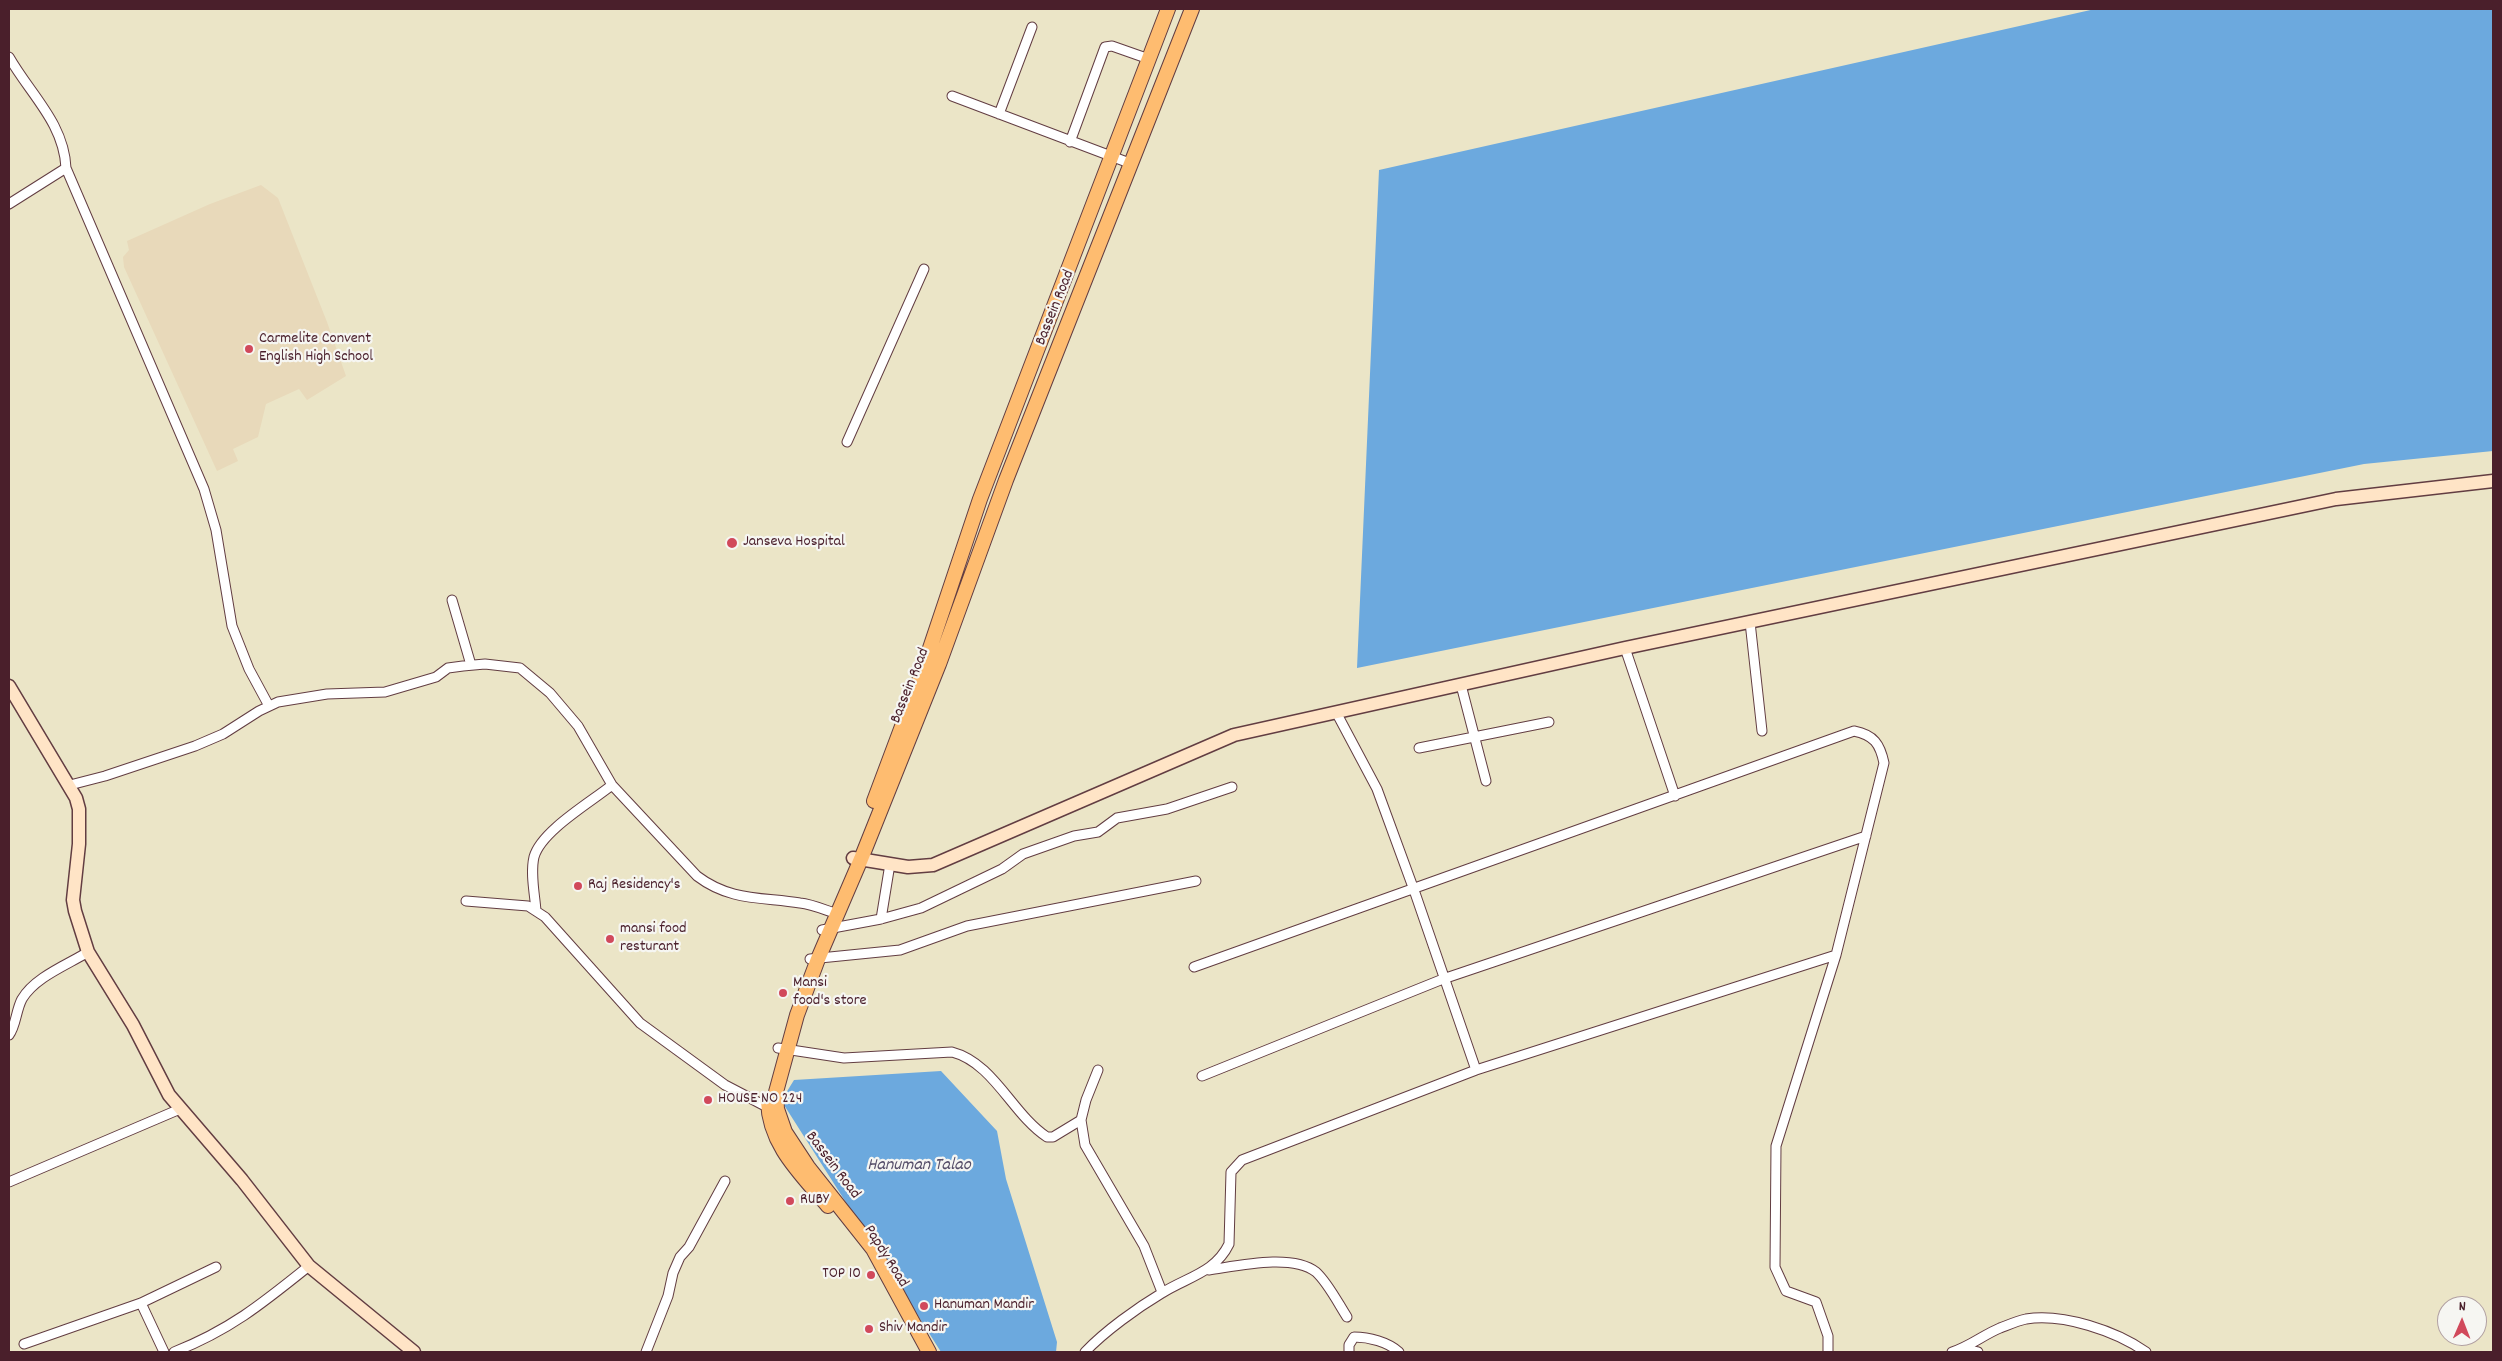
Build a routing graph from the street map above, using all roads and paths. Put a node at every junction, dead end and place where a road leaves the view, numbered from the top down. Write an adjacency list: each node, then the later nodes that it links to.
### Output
1 (1168, 9): 5 (main road, Bassein Road)
2 (1192, 9): 10 (main road, Bassein Road)
3 (1032, 27): 7 (street)
4 (9, 57): 11 (street)
5 (1149, 59): 8 (street); 9 (main road, Bassein Road)
6 (952, 96): 7 (street)
7 (999, 114): 8 (street)
8 (1070, 142): 9 (street)
9 (1111, 157): 10 (street); 14 (main road, Bassein Road)
10 (1132, 164): 15 (main road, Bassein Road)
11 (66, 168): 12 (street); 24 (street)
12 (9, 204)
13 (924, 269): 16 (street)
14 (1039, 346): 15 (main road); 36 (main road, Bassein Road)
15 (1058, 352): 36 (main road, Bassein Road)
16 (847, 442)
17 (2493, 481): 19 (street)
18 (452, 600): 21 (street)
19 (1750, 622): 20 (street); 27 (street)
20 (1625, 648): 22 (street); 34 (street)
21 (471, 665): 24 (street); 32 (street)
22 (1461, 685): 25 (street); 28 (street)
23 (9, 686): 31 (street)
24 (269, 706): 31 (street)
25 (1336, 712): 37 (street); 39 (street)
26 (1549, 722): 28 (street)
27 (1762, 731)
28 (1474, 737): 29 (street); 30 (street)
29 (1419, 748)
30 (1486, 781)
31 (70, 785): 45 (street)
32 (612, 785): 41 (street); 42 (street)
33 (1232, 787): 43 (street)
34 (1675, 796): 35 (street); 39 (street)
35 (1866, 836): 46 (street); 49 (street)
36 (857, 858): 37 (street); 42 (main road, Bassein Road)
37 (890, 864): 43 (street)
38 (1196, 881): 47 (street)
39 (1414, 890): 48 (street); 49 (street)
40 (466, 901): 41 (street)
41 (536, 911): 56 (street)
42 (833, 913): 44 (main road, Bassein Road)
43 (881, 919): 44 (street)
44 (826, 930): 47 (main road, Bassein Road)
45 (88, 952): 50 (street); 55 (street)
46 (1836, 955): 53 (street); 78 (street)
47 (814, 959): 51 (main road, Bassein Road)
48 (1194, 967)
49 (1443, 979): 53 (street); 54 (street)
50 (9, 1035)
51 (782, 1048): 56 (main road, Bassein Road); 57 (street)
52 (1098, 1070): 57 (street)
53 (1476, 1070): 62 (street)
54 (1202, 1076)
55 (180, 1109): 59 (street); 60 (street)
56 (772, 1109): 73 (main road, Papdy Road); 74 (main road, Bassein Road)
57 (1081, 1120): 63 (street)
58 (725, 1181): 72 (street)
59 (9, 1182)
60 (309, 1266): 70 (street); 71 (street)
61 (216, 1267): 64 (street)
62 (1209, 1270): 63 (street); 65 (street)
63 (1162, 1292): 75 (street)
64 (141, 1303): 66 (street); 69 (street)
65 (1347, 1317)
66 (24, 1344)
67 (1381, 1348): 76 (street); 77 (street)
68 (1963, 1349): 79 (street); 80 (street); 81 (street)
69 (164, 1352)
70 (174, 1352)
71 (414, 1352)
72 (646, 1352)
73 (918, 1352)
74 (929, 1352)
75 (1085, 1352)
76 (1349, 1352)
77 (1399, 1352)
78 (1828, 1352)
79 (1952, 1352)
80 (1978, 1352)
81 (2146, 1352)

